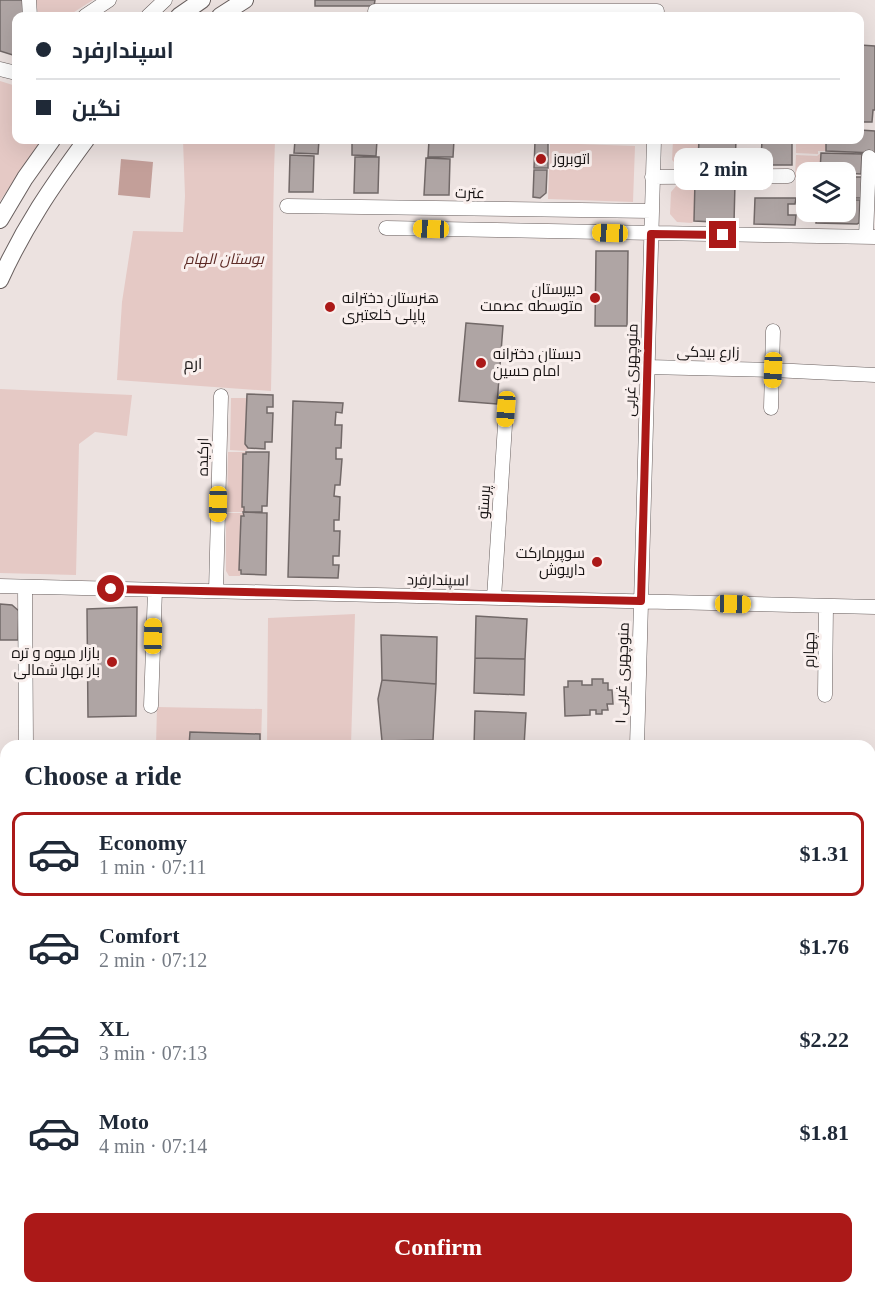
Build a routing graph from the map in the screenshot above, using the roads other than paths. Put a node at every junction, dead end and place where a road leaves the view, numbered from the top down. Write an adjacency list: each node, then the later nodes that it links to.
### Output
1 (109, 0): 7 (street)
2 (165, 0): 8 (street)
3 (202, 0): 9 (main road)
4 (246, 0): 10 (main road)
5 (657, 9): 6 (street)
6 (375, 11)
7 (91, 12)
8 (152, 12)
9 (185, 12)
10 (226, 12)
11 (49, 144): 19 (main road)
12 (83, 144): 23 (main road)
13 (654, 144): 16 (street, منوچهری غربی)
14 (869, 158): 22 (street)
15 (788, 176): 16 (street)
16 (652, 177): 18 (street, منوچهری غربی)
17 (287, 206): 18 (street, عترت)
18 (652, 211): 21 (street, منوچهری غربی)
19 (0, 220)
20 (386, 228): 21 (street)
21 (651, 234): 22 (street); 25 (street, منوچهری غربی)
22 (870, 237)
23 (0, 280)
24 (773, 331): 26 (street)
25 (647, 367): 26 (street, زارع بیدکی); 36 (street, منوچهری غربی)
26 (773, 370): 27 (street, زارع بیدکی); 29 (street)
27 (875, 375)
28 (221, 396): 34 (street, ارکیده)
29 (771, 408)
30 (506, 409): 35 (street, پرستو)
31 (0, 586): 32 (street, اسپندارفرد)
32 (25, 587): 33 (street, اسپندارفرد); 41 (street)
33 (154, 590): 34 (street, اسپندارفرد); 40 (street)
34 (216, 591): 35 (street, اسپندارفرد)
35 (494, 598): 36 (street, اسپندارفرد)
36 (641, 601): 37 (street, اسپندارفرد); 42 (street, منوچهری غربی ۱)
37 (826, 606): 38 (street, اسپندارفرد); 39 (street, چهارم)
38 (875, 607)
39 (825, 695)
40 (151, 706)
41 (26, 740)
42 (637, 740)

